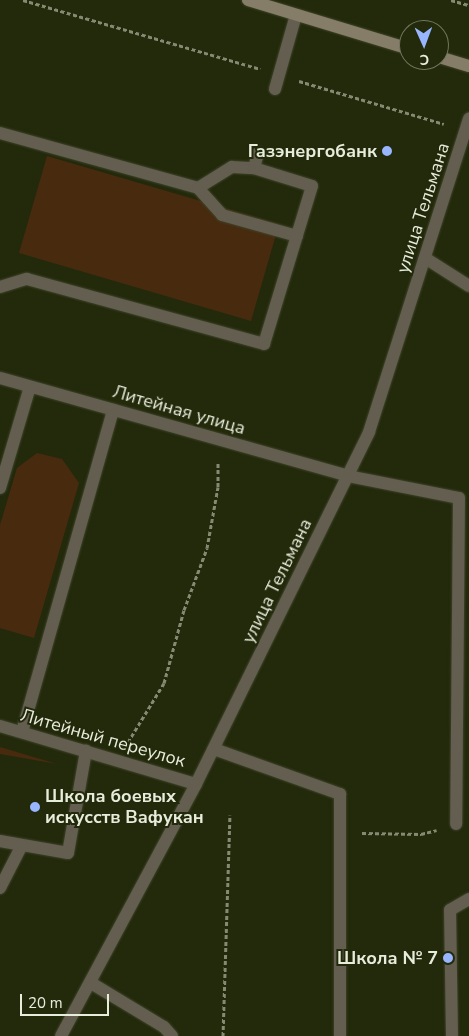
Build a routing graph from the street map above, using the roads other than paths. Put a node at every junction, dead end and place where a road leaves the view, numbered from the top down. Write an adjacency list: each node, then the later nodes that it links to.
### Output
1 (248, 0): 2 (main road)
2 (296, 15): 3 (main road); 6 (street)
3 (399, 45)
4 (449, 61): 5 (main road)
5 (469, 66)
6 (275, 89)
7 (467, 125): 13 (street, улица Тельмана)
8 (0, 133): 11 (street)
9 (258, 152): 10 (street)
10 (254, 168): 11 (street); 12 (street)
11 (198, 188): 12 (street)
12 (296, 236): 15 (street)
13 (425, 258): 14 (street); 19 (street, улица Тельмана)
14 (469, 286)
15 (0, 287)
16 (0, 378): 17 (street, Литейная улица)
17 (30, 387): 18 (street, Литейная улица); 20 (street)
18 (113, 410): 19 (street, Литейная улица); 24 (street)
19 (348, 476): 22 (street, Литейная улица); 25 (street, улица Тельмана)
20 (0, 488)
21 (469, 489): 22 (street)
22 (459, 498): 28 (street)
23 (0, 726): 24 (street, Литейный переулок)
24 (22, 732): 26 (street, Литейный переулок)
25 (214, 748): 27 (street, улица Тельмана); 36 (street)
26 (86, 751): 27 (street, Литейный переулок); 30 (street)
27 (196, 784): 33 (street, улица Тельмана)
28 (456, 824)
29 (0, 841): 30 (street)
30 (22, 845): 31 (street)
31 (0, 888)
32 (469, 899): 37 (street)
33 (90, 983): 34 (street, улица Тельмана); 35 (street)
34 (61, 1036)
35 (172, 1036)
36 (340, 1036)
37 (452, 1036)

